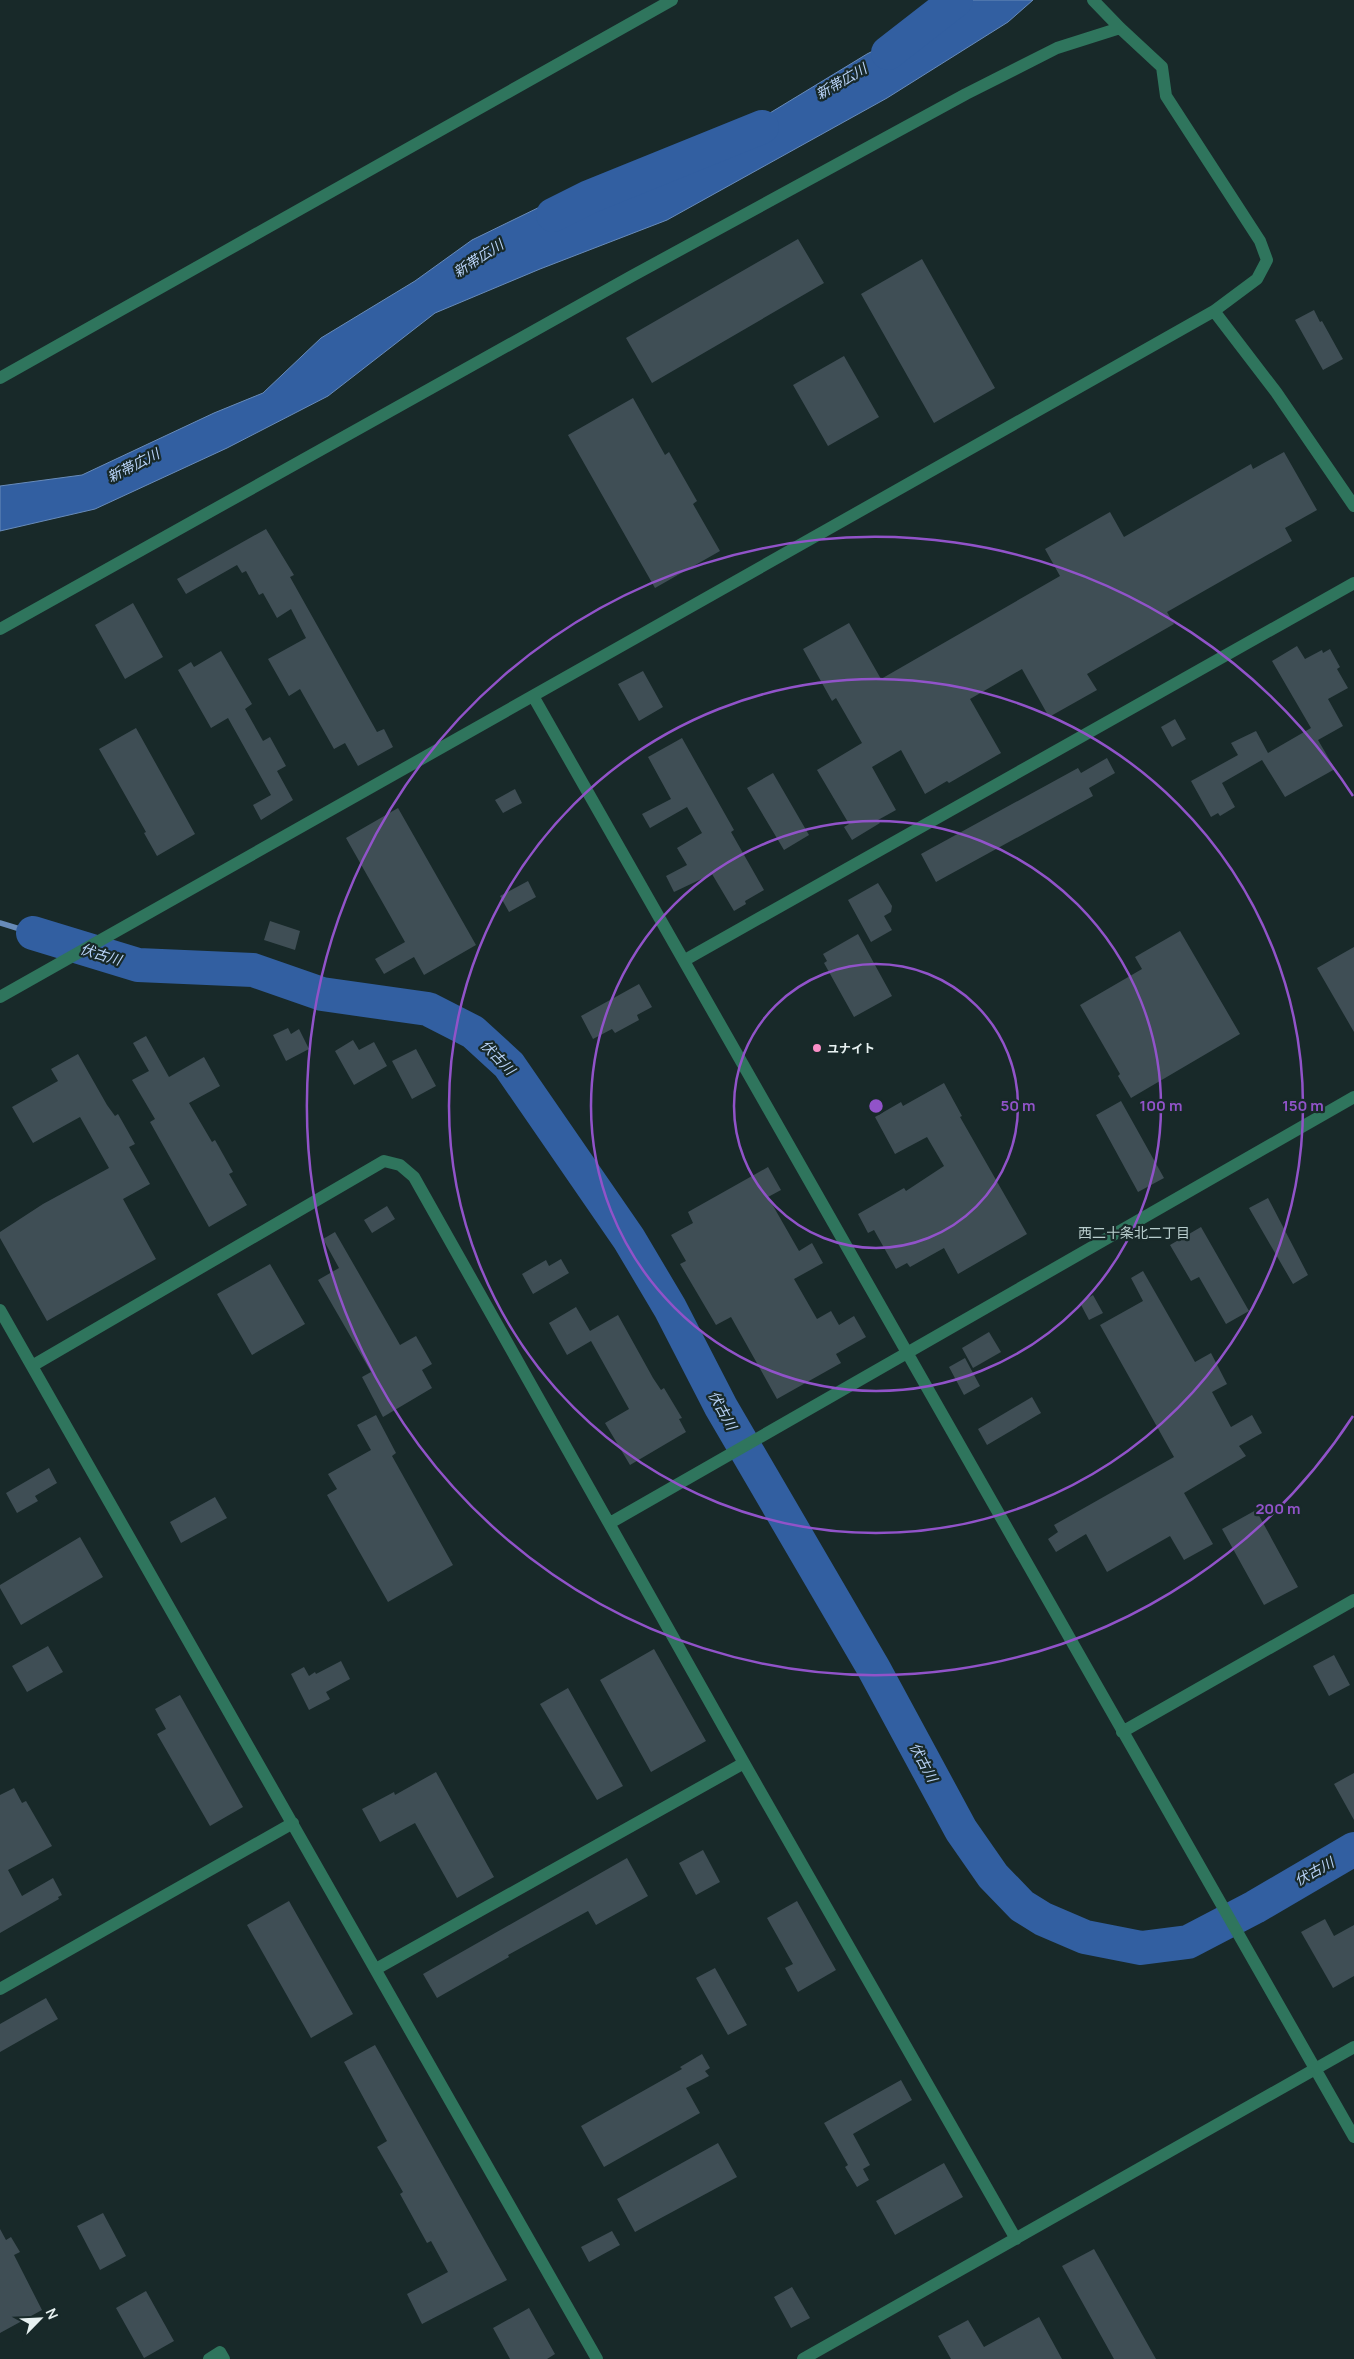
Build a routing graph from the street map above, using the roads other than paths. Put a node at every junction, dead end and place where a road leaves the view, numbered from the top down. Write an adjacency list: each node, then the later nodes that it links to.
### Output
1 (672, 0): 5 (street)
2 (1094, 1): 3 (street)
3 (1120, 28): 4 (street); 8 (street)
4 (1214, 311): 6 (street); 9 (street)
5 (0, 378)
6 (1354, 506)
7 (1354, 583): 10 (street)
8 (0, 629)
9 (533, 696): 10 (street); 11 (street)
10 (685, 960): 14 (street)
11 (0, 997)
12 (1354, 1098): 14 (street)
13 (0, 1310): 15 (street)
14 (906, 1353): 16 (street); 18 (street)
15 (32, 1366): 16 (street); 20 (street)
16 (610, 1523): 19 (street)
17 (1354, 1600): 18 (street)
18 (1122, 1732): 24 (street)
19 (744, 1763): 21 (street); 26 (street)
20 (293, 1823): 21 (street); 22 (street)
21 (376, 1969): 29 (street)
22 (0, 1989)
23 (1354, 2047): 24 (street)
24 (1314, 2070): 25 (street); 26 (street)
25 (1354, 2137)
26 (1016, 2239): 30 (street)
27 (209, 2359): 28 (street)
28 (224, 2359)
29 (597, 2359)
30 (803, 2359)

